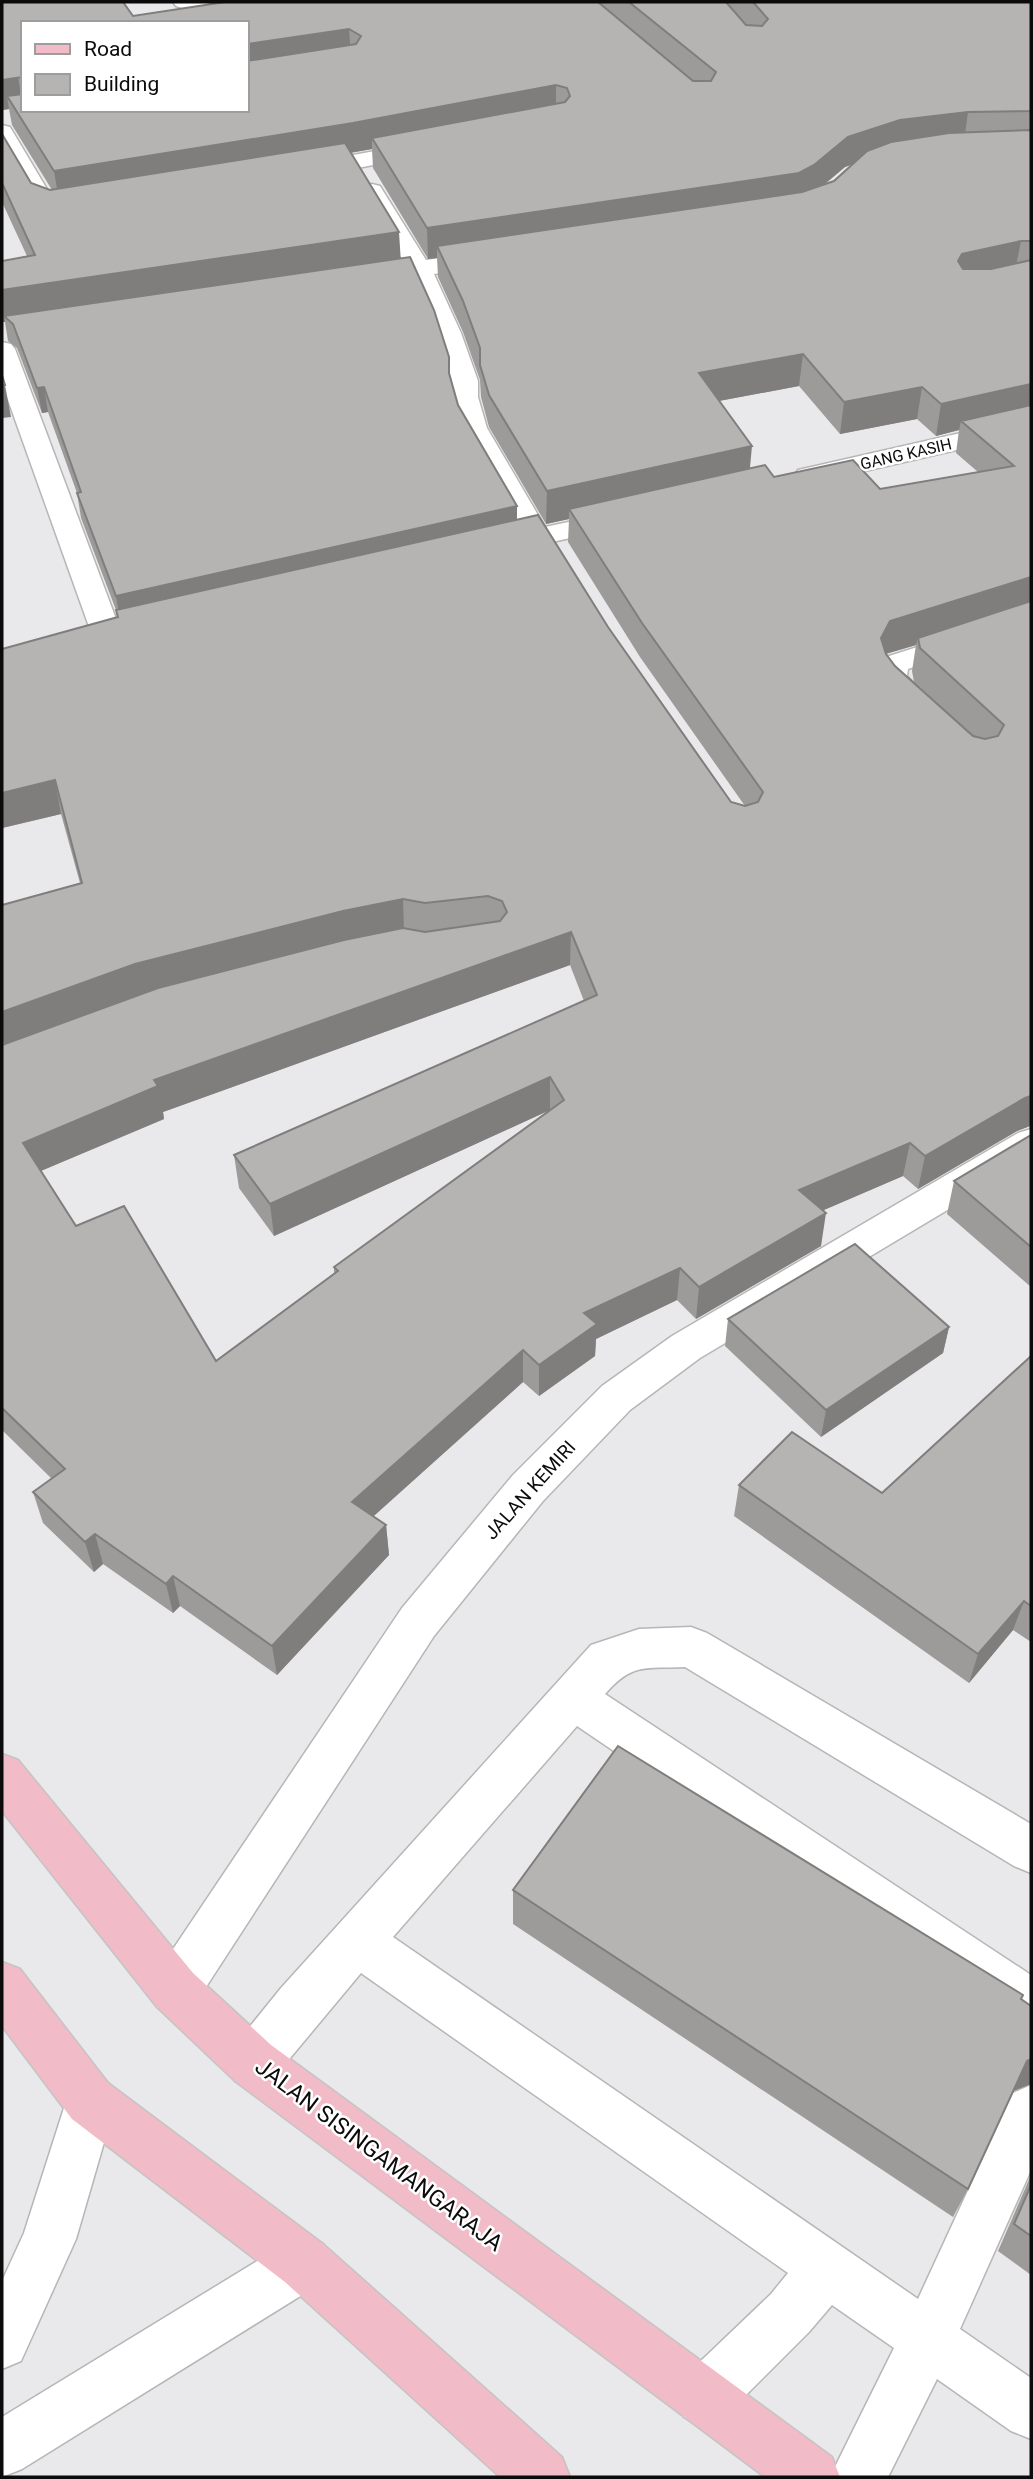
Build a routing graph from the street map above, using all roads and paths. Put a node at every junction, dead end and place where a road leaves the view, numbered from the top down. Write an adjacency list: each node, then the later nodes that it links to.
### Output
1 (183, 2): 2 (street)
2 (243, 20)
3 (6, 122): 7 (street)
4 (449, 145): 5 (street)
5 (355, 162): 6 (street); 9 (street)
6 (287, 174)
7 (83, 208)
8 (513, 255): 9 (street)
9 (419, 268): 10 (street); 15 (street)
10 (338, 281)
11 (6, 337): 18 (street)
12 (1031, 425): 13 (street, GANG KASIH)
13 (776, 483)
14 (641, 514): 15 (street)
15 (549, 543): 16 (street)
16 (470, 552)
17 (1031, 620): 19 (street)
18 (107, 635)
19 (940, 724)
20 (1031, 1143): 26 (street, JALAN KEMIRI)
21 (573, 1698): 23 (street); 24 (street); 27 (street)
22 (2, 1775): 26 (main road, JALAN SISINGAMANGARAJA)
23 (1031, 1850)
24 (357, 1941): 28 (street); 32 (street)
25 (2, 1986): 29 (main road)
26 (175, 1990): 28 (main road, JALAN SISINGAMANGARAJA)
27 (1031, 2004)
28 (253, 2063): 35 (main road, JALAN SISINGAMANGARAJA)
29 (90, 2101): 31 (main road); 34 (street)
30 (1031, 2110): 33 (street)
31 (303, 2263): 37 (street); 38 (main road)
32 (826, 2270): 33 (street); 35 (street)
33 (927, 2341): 36 (street); 40 (street)
34 (2, 2342)
35 (704, 2397): 39 (main road, JALAN SISINGAMANGARAJA)
36 (1031, 2411)
37 (2, 2449)
38 (542, 2477)
39 (812, 2477)
40 (858, 2477)

